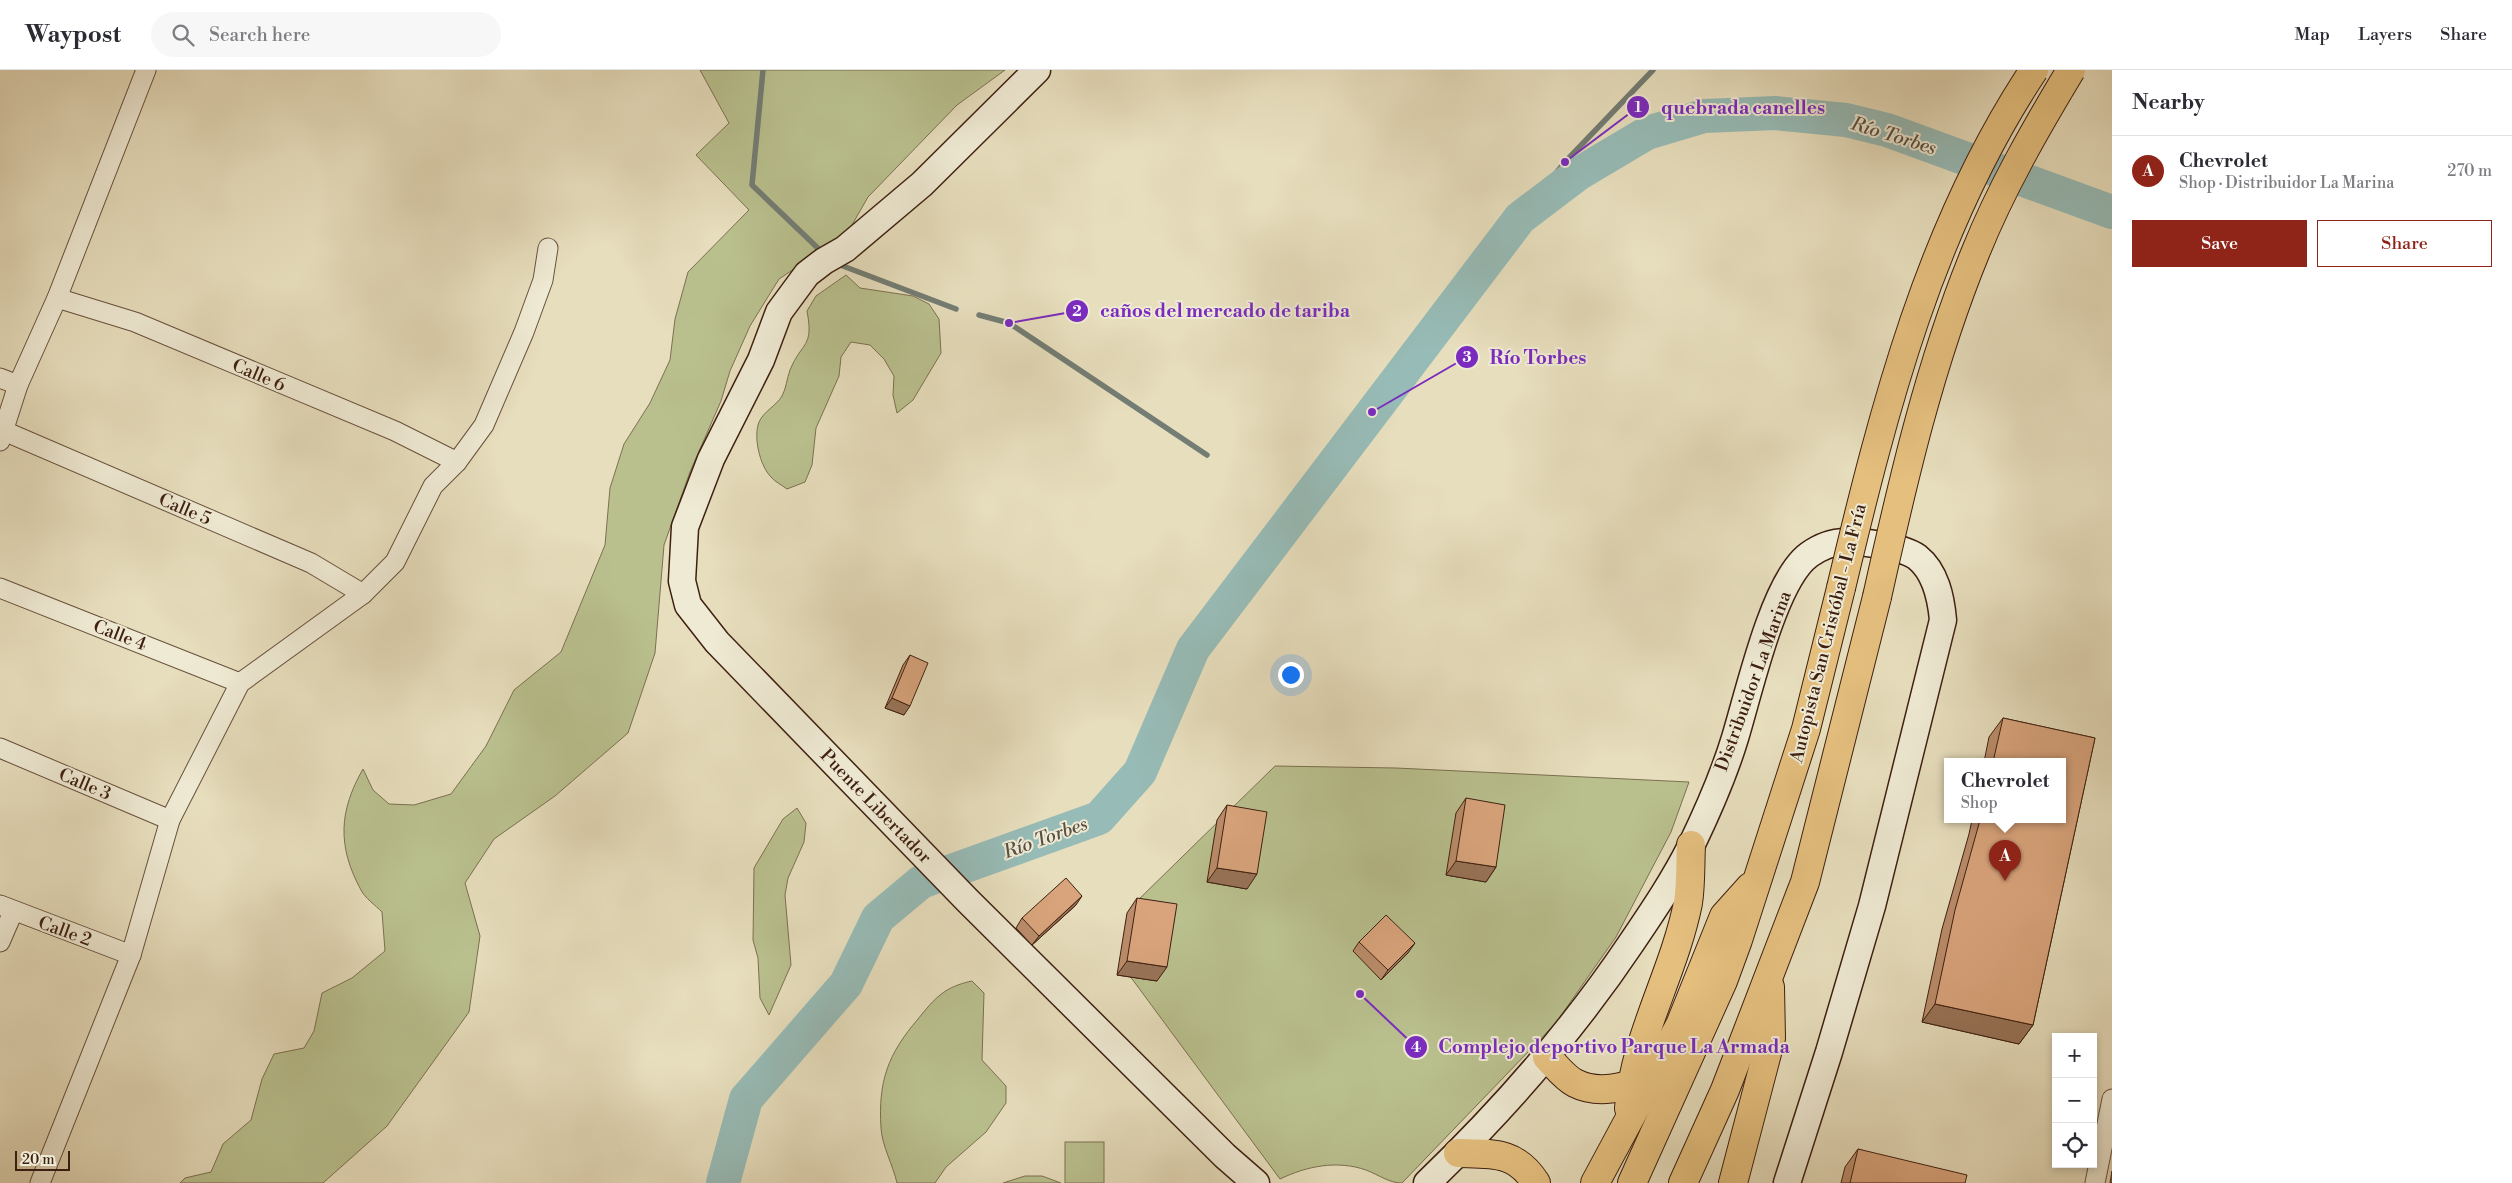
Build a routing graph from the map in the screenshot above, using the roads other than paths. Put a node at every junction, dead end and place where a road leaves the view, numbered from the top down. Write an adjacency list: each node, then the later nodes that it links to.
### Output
1 (146, 70): 6 (street)
2 (1037, 70): 27 (street, Puente Libertador)
3 (2034, 70): 17 (highway, Autopista San Cristóbal - La Fría, bridge)
4 (2071, 70): 21 (highway, Autopista San Cristóbal - La Fría, bridge)
5 (548, 248): 10 (street)
6 (57, 298): 8 (street); 10 (street, Calle 6)
7 (0, 378): 8 (street)
8 (18, 385): 9 (street)
9 (2, 436): 12 (street, Calle 5)
10 (457, 462): 12 (street)
11 (0, 588): 13 (street, Calle 4)
12 (363, 594): 13 (street)
13 (240, 683): 15 (street)
14 (0, 748): 15 (street, Calle 3)
15 (170, 820): 20 (street)
16 (1691, 845): 22 (street, Distribuidor La Marina); 23 (highway); 34 (street, Distribuidor La Marina)
17 (1755, 882): 23 (highway, Autopista San Cristóbal - La Fría); 31 (highway)
18 (7, 909): 19 (street); 20 (street, Calle 2)
19 (0, 942)
20 (130, 955): 26 (street)
21 (1770, 974): 32 (highway, Autopista San Cristóbal - La Fría); 33 (highway)
22 (1547, 1057): 23 (highway); 25 (street, Distribuidor La Marina)
23 (1642, 1082): 30 (highway, Autopista San Cristóbal - La Fría)
24 (2112, 1099): 35 (street)
25 (1458, 1153): 28 (street, Distribuidor La Marina); 29 (highway)
26 (40, 1183)
27 (1256, 1183)
28 (1427, 1183)
29 (1536, 1183)
30 (1595, 1183)
31 (1632, 1183)
32 (1683, 1183)
33 (1733, 1183)
34 (1787, 1183)
35 (2095, 1183)

